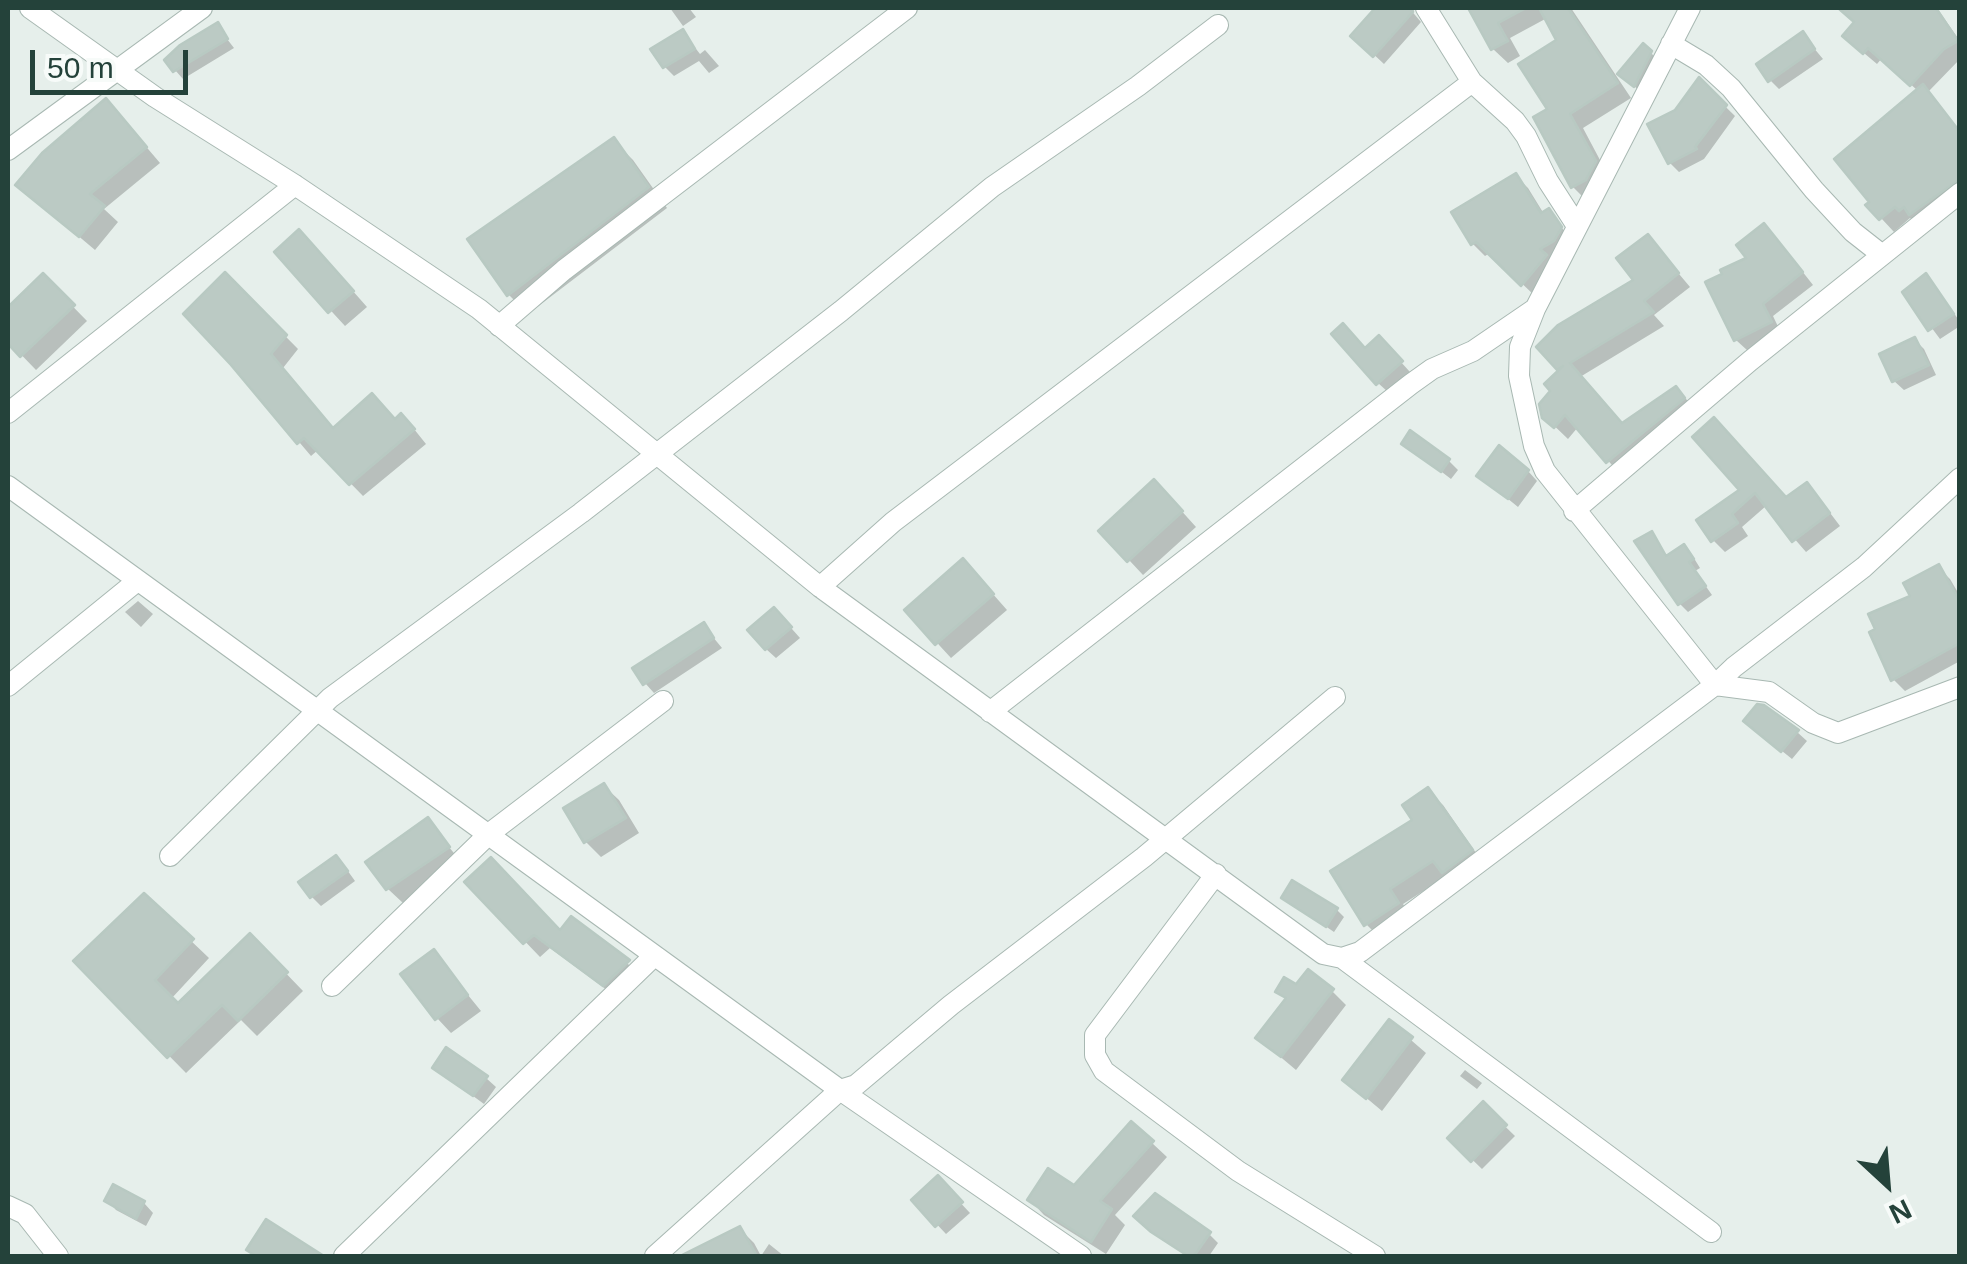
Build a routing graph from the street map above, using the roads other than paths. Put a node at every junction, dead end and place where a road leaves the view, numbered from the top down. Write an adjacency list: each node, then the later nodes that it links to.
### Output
1 (30, 8): 8 (street)
2 (202, 8): 8 (street)
3 (908, 8): 16 (street)
4 (1426, 8): 9 (street)
5 (1690, 8): 7 (street)
6 (1218, 25): 18 (street)
7 (1670, 44): 13 (street); 14 (street)
8 (116, 67): 10 (street); 11 (street)
9 (1472, 82): 13 (street); 23 (street)
10 (8, 150)
11 (295, 185): 16 (street); 17 (street)
12 (1960, 193): 14 (street)
13 (1577, 226): 15 (street)
14 (1881, 254): 21 (street)
15 (1535, 309): 21 (street); 30 (street)
16 (499, 326): 18 (street)
17 (8, 413)
18 (657, 453): 23 (street); 29 (street)
19 (1960, 478): 24 (street)
20 (8, 486): 22 (street)
21 (1574, 511): 24 (street)
22 (136, 582): 25 (street); 29 (street)
23 (820, 586): 30 (street)
24 (1716, 685): 26 (street); 36 (street)
25 (8, 686)
26 (1960, 688)
27 (1336, 696): 32 (street)
28 (663, 701): 31 (street)
29 (316, 711): 31 (street); 33 (street)
30 (990, 712): 32 (street)
31 (490, 833): 35 (street); 37 (street)
32 (1165, 837): 34 (street); 38 (street)
33 (170, 856)
34 (1216, 874): 36 (street); 45 (street)
35 (654, 956): 38 (street); 43 (street)
36 (1342, 958): 40 (street)
37 (332, 986)
38 (840, 1090): 41 (street); 44 (street)
39 (8, 1206): 42 (street)
40 (1711, 1232)
41 (1070, 1253)
42 (58, 1256)
43 (344, 1256)
44 (655, 1256)
45 (1375, 1256)

